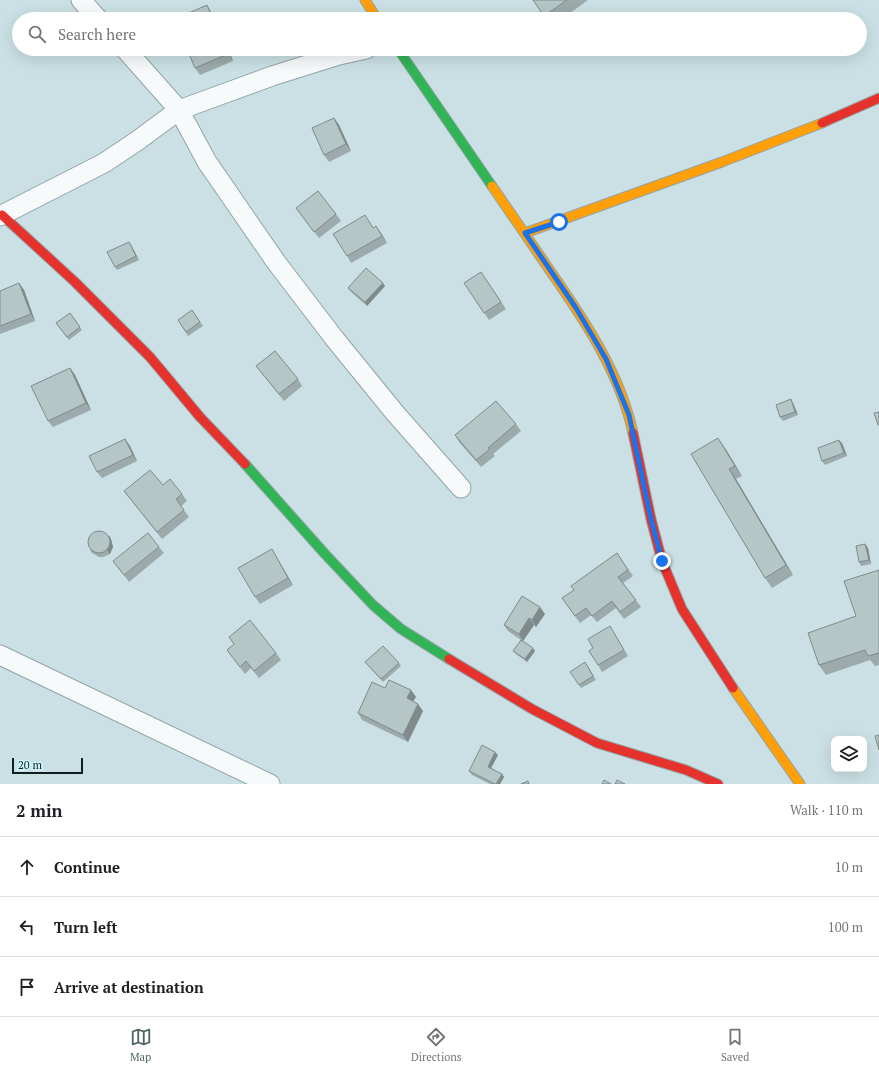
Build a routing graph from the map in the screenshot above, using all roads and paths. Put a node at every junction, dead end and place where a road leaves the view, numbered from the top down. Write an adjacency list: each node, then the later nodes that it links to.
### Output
1 (82, 0): 3 (street)
2 (365, 0): 4 (street)
3 (92, 12)
4 (373, 12)
5 (131, 56): 9 (street)
6 (335, 56): 9 (street)
7 (403, 56): 11 (street)
8 (879, 98): 11 (street)
9 (179, 110): 10 (street); 12 (street)
10 (1, 216): 15 (street)
11 (525, 233): 16 (street)
12 (460, 488)
13 (0, 654): 14 (street)
14 (270, 784)
15 (718, 784)
16 (800, 784)

